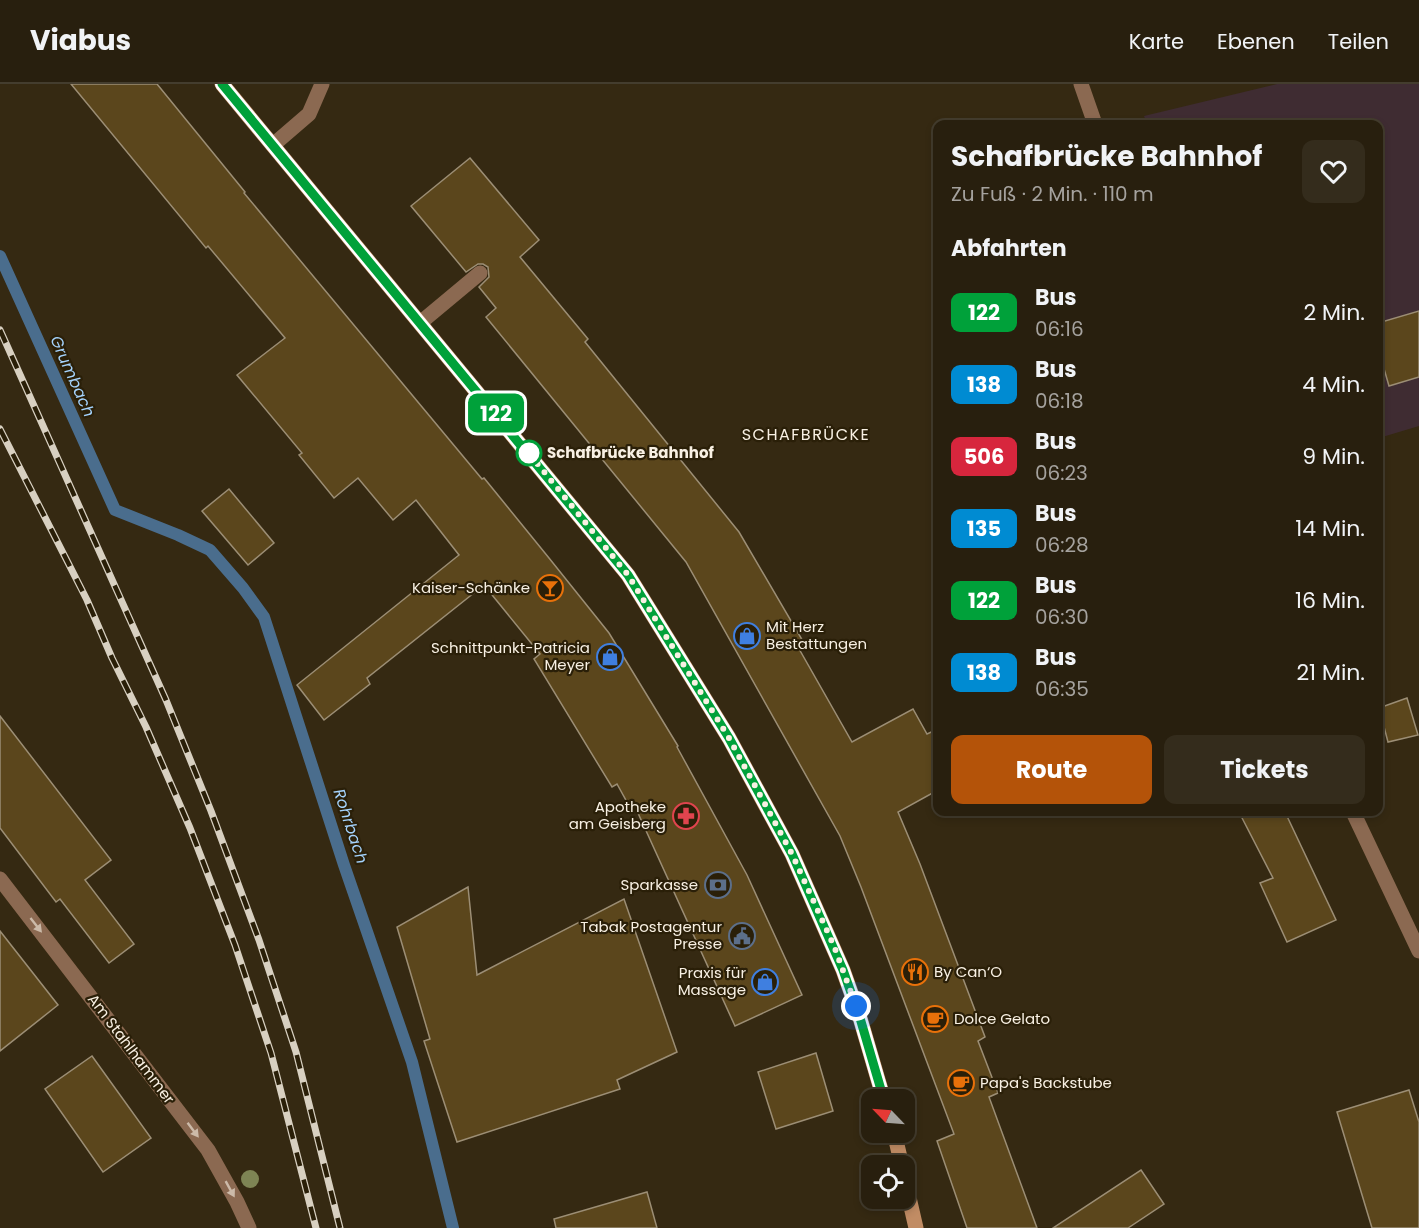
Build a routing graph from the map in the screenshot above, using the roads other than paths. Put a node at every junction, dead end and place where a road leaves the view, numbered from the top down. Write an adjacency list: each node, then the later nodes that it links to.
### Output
1 (222, 84): 5 (main road)
2 (322, 84): 5 (street)
3 (1081, 84): 4 (street)
4 (1094, 120)
5 (273, 145): 7 (main road)
6 (480, 273): 7 (street)
7 (420, 323): 11 (main road)
8 (1355, 816): 10 (street)
9 (0, 879): 13 (street, Am Stahlhammer, one-way to 13)
10 (1419, 951)
11 (881, 1089)
12 (912, 1209): 14 (main road)
13 (249, 1228)
14 (916, 1228)

